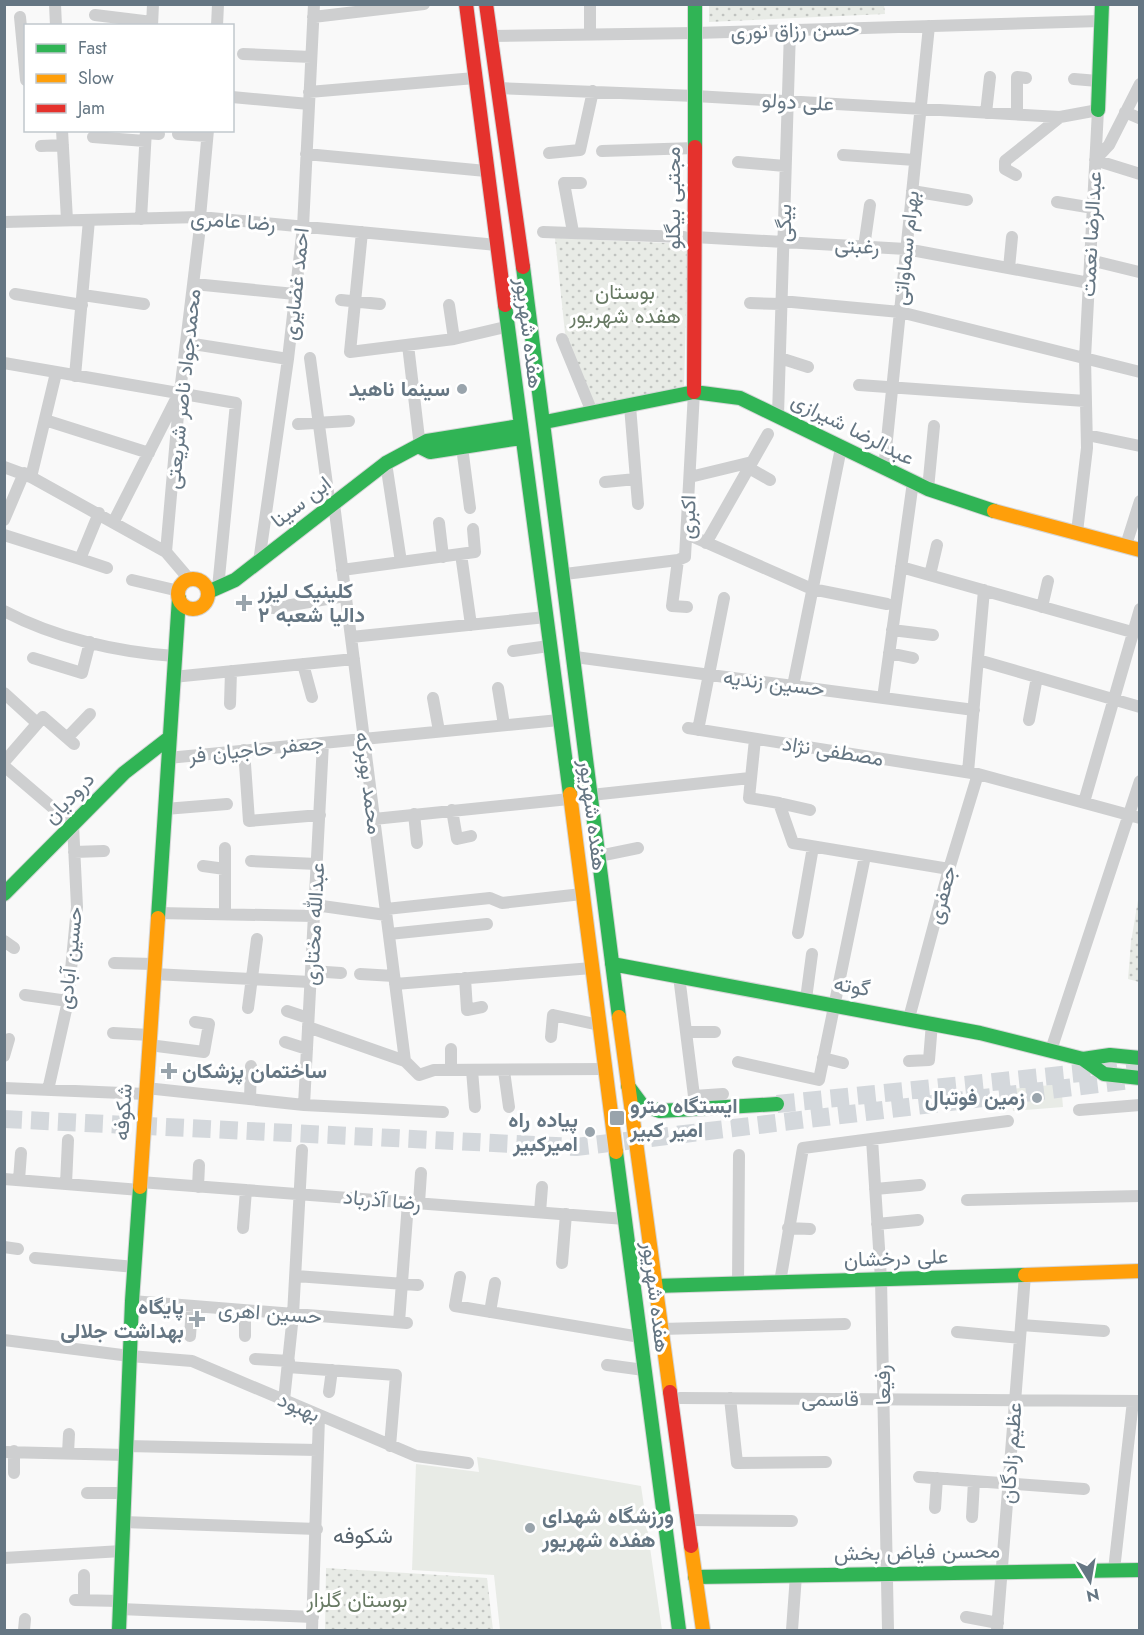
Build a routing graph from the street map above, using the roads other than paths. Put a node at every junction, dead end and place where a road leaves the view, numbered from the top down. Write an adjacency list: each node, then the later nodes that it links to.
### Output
1 (55, 4): 14 (street)
2 (153, 4): 15 (street)
3 (218, 4): 16 (street)
4 (424, 4): 10 (street)
5 (466, 4): 26 (main road, هفده شهریور)
6 (486, 4): 21 (main road, هفده شهریور)
7 (590, 4): 19 (street)
8 (695, 4): 20 (main road, مجتبی بیگلو)
9 (1101, 4): 13 (main road)
10 (313, 11): 23 (street, احمد غضایری)
11 (95, 15): 15 (street)
12 (20, 18): 24 (street)
13 (1100, 21): 17 (street, حسن رزاق نوری); 29 (main road)
14 (56, 24)
15 (152, 24)
16 (217, 24)
17 (929, 26): 18 (street, حسن رزاق نوری); 37 (street, بهرام سماواتی)
18 (790, 30): 20 (street, حسن رزاق نوری); 36 (street, بیگی)
19 (590, 33): 20 (street, حسن رزاق نوری); 21 (street, حسن رزاق نوری)
20 (695, 33): 33 (main road, مجتبی بیگلو)
21 (490, 36): 31 (main road, هفده شهریور)
22 (243, 54): 23 (street)
23 (311, 57): 35 (street, احمد غضایری)
24 (24, 59)
25 (990, 76): 40 (street)
26 (475, 78): 35 (street); 61 (main road, هفده شهریور)
27 (1026, 78): 41 (street)
28 (1074, 79): 29 (street)
29 (1098, 81): 38 (main road)
30 (1140, 84): 39 (street)
31 (498, 88): 32 (street, علی دولو); 125 (main road, هفده شهریور)
32 (593, 91): 33 (street, علی دولو); 54 (street)
33 (695, 96): 36 (street, علی دولو); 52 (main road, مجتبی بیگلو)
34 (234, 97): 35 (street)
35 (309, 98): 55 (street, احمد غضایری)
36 (787, 101): 37 (street, علی دولو); 60 (street, بیگی)
37 (920, 109): 40 (street, علی دولو); 57 (street, بهرام سماواتی)
38 (1098, 110): 42 (street, علی دولو); 58 (street, عبدالرضا نعمت)
39 (1125, 112): 43 (street); 58 (street)
40 (986, 113): 41 (street, علی دولو)
41 (1017, 114): 42 (street, علی دولو)
42 (1060, 117): 63 (street)
43 (1139, 118)
44 (62, 132): 50 (street)
45 (208, 133): 47 (street); 74 (street, محمدجواد ناصر شریعتی)
46 (159, 134): 48 (street)
47 (178, 134)
48 (146, 135): 49 (street); 70 (street)
49 (93, 137)
50 (63, 145): 51 (street); 71 (street)
51 (41, 146)
52 (695, 148): 53 (street); 79 (main road, مجتبی بیگلو)
53 (602, 151)
54 (549, 153)
55 (306, 154): 61 (street); 75 (street, احمد غضایری)
56 (843, 155): 57 (street)
57 (915, 160): 65 (street, بهرام سماواتی)
58 (1095, 160): 62 (street); 69 (street, عبدالرضا نعمت)
59 (738, 162): 60 (street)
60 (785, 166): 81 (street, بیگی)
61 (486, 171): 82 (main road, هفده شهریور)
62 (1140, 174)
63 (1016, 176)
64 (581, 183): 78 (street)
65 (912, 191): 66 (street); 84 (street, بهرام سماواتی)
66 (967, 200)
67 (1057, 202): 69 (street)
68 (870, 205): 83 (street)
69 (1092, 208): 85 (street, عبدالرضا نعمت)
70 (141, 219): 72 (street, رضا عامری); 74 (street, رضا عامری)
71 (67, 220): 72 (street, رضا عامری); 73 (street, رضا عامری)
72 (89, 220): 92 (street)
73 (4, 222)
74 (200, 222): 75 (street, رضا عامری); 89 (street, محمدجواد ناصر شریعتی)
75 (303, 226): 76 (street, رضا عامری); 91 (street, احمد غضایری)
76 (362, 232): 82 (street, رضا عامری); 94 (street)
77 (543, 232): 78 (street, رغبتی)
78 (573, 232): 79 (street, رغبتی)
79 (689, 237): 81 (street, رغبتی); 118 (main road, مجتبی بیگلو)
80 (1012, 237): 86 (street)
81 (783, 242): 83 (street, رغبتی); 95 (street, بیگی)
82 (497, 245): 129 (main road, هفده شهریور)
83 (864, 247): 84 (street, رغبتی)
84 (906, 249): 86 (street, رغبتی); 100 (street, بهرام سماواتی)
85 (1090, 260): 87 (street); 88 (street, عبدالرضا نعمت)
86 (1009, 268): 88 (street, رغبتی)
87 (1139, 272)
88 (1089, 283): 108 (street, عبدالرضا نعمت)
89 (194, 284): 91 (street); 104 (street, محمدجواد ناصر شریعتی)
90 (15, 294): 92 (street)
91 (295, 294): 109 (street, احمد غضایری)
92 (82, 300): 97 (street); 114 (street)
93 (341, 300): 94 (street)
94 (355, 301): 98 (street); 105 (street)
95 (781, 302): 96 (street); 100 (street); 107 (street, بیگی)
96 (750, 303)
97 (144, 304)
98 (380, 304)
99 (449, 305): 102 (street)
100 (900, 312): 108 (street); 116 (street, بهرام سماواتی)
101 (501, 328): 102 (street)
102 (454, 339): 105 (street)
103 (562, 339): 121 (street)
104 (187, 343): 109 (street); 117 (street, محمدجواد ناصر شریعتی)
105 (408, 345): 133 (street)
106 (310, 358): 126 (street, محمد بوبرکه)
107 (780, 358): 111 (street); 122 (street, بیگی)
108 (1085, 358): 113 (street); 119 (street, عبدالرضا نعمت)
109 (288, 359): 169 (street, احمد غضایری)
110 (4, 363): 112 (street)
111 (808, 367)
112 (56, 372): 114 (street); 123 (street)
113 (1140, 372)
114 (75, 376): 117 (street)
115 (859, 385): 116 (street)
116 (892, 388): 119 (street); 140 (street, بهرام سماواتی)
117 (180, 392): 136 (street); 164 (street, محمدجواد ناصر شریعتی); 180 (street)
118 (694, 392): 120 (main road, عبدالرضا شیرازی); 122 (main road, عبدالرضا شیرازی); 142 (street, اکبری)
119 (1085, 401): 131 (street, عبدالرضا نعمت)
120 (630, 405): 121 (main road, عبدالرضا شیرازی); 143 (street)
121 (592, 412): 125 (main road, عبدالرضا شیرازی)
122 (778, 415): 135 (main road, عبدالرضا شیرازی)
123 (45, 420): 136 (street); 141 (street)
124 (349, 421): 126 (street)
125 (545, 422): 129 (main road); 174 (main road, هفده شهریور)
126 (318, 423): 127 (street); 150 (street, محمد بوبرکه)
127 (298, 424)
128 (934, 426): 147 (street)
129 (521, 432): 133 (main road, ابن سینا); 134 (main road, ابن سینا); 191 (main road, هفده شهریور)
130 (768, 434): 138 (street)
131 (1087, 435): 132 (street); 157 (street, عبدالرضا نعمت)
132 (1140, 446)
133 (420, 447): 134 (main road, ابن سینا); 137 (main road, ابن سینا)
134 (462, 447): 151 (street)
135 (841, 448): 140 (main road, عبدالرضا شیرازی); 179 (street)
136 (149, 453): 154 (street)
137 (386, 463): 150 (main road, ابن سینا); 170 (street)
138 (750, 465): 142 (street); 144 (street); 160 (street)
139 (4, 467): 141 (street)
140 (884, 470): 146 (main road, عبدالرضا شیرازی)
141 (27, 475): 152 (street); 153 (street)
142 (690, 477): 158 (street, اکبری)
143 (636, 479): 145 (street); 149 (street)
144 (770, 480)
145 (605, 482)
146 (913, 482): 147 (main road, عبدالرضا شیرازی); 171 (street)
147 (928, 489): 157 (main road, عبدالرضا شیرازی)
148 (1140, 501): 162 (street)
149 (638, 504)
150 (332, 505): 169 (main road, ابن سینا); 173 (street, محمد بوبرکه)
151 (470, 508)
152 (99, 513): 154 (street); 167 (street)
153 (5, 518)
154 (114, 521): 164 (street)
155 (439, 524): 166 (street)
156 (473, 529): 165 (street)
157 (1077, 532): 162 (main road, عبدالرضا شیرازی)
158 (687, 534): 160 (street); 168 (street, اکبری)
159 (4, 535): 167 (street)
160 (706, 543): 179 (street)
161 (937, 545): 175 (street)
162 (1126, 545): 163 (main road, عبدالرضا شیرازی)
163 (1140, 550)
164 (166, 552): 176 (street)
165 (461, 554): 166 (street); 192 (street)
166 (443, 557): 170 (street)
167 (80, 559): 172 (street)
168 (678, 560): 174 (street, اکبری); 186 (street)
169 (259, 562): 180 (main road, ابن سینا)
170 (401, 562): 173 (street)
171 (901, 567): 175 (street); 193 (street)
172 (107, 568)
173 (342, 570): 183 (street, محمد بوبرکه)
174 (565, 574): 202 (main road, هفده شهریور)
175 (930, 575): 181 (street)
176 (189, 579): 180 (main road); 182 (main road)
177 (132, 580): 182 (street)
178 (1048, 581): 187 (street)
179 (812, 589): 185 (street); 212 (street)
180 (213, 590): 182 (main road)
181 (984, 590): 187 (street); 206 (street, جعفری)
182 (179, 594): 201 (main road, شکوفه)
183 (345, 596): 188 (street); 196 (street, محمد بوبرکه)
184 (724, 598): 209 (street)
185 (887, 604)
186 (687, 607)
187 (1042, 607): 194 (street)
188 (273, 608)
189 (1140, 609): 194 (street)
190 (4, 611): 197 (street)
191 (546, 617): 192 (street); 198 (main road, هفده شهریور)
192 (471, 624): 196 (street)
193 (892, 630): 195 (street); 200 (street)
194 (1132, 632): 218 (street)
195 (933, 635)
196 (351, 637): 205 (street, محمد بوبرکه)
197 (90, 642): 201 (street); 203 (street)
198 (549, 646): 199 (street); 223 (main road, هفده شهریور)
199 (513, 651)
200 (889, 653): 204 (street); 217 (street)
201 (174, 656): 210 (main road, شکوفه)
202 (574, 657): 209 (street, حسین زندیه); 238 (main road, هفده شهریور)
203 (33, 658)
204 (913, 658)
205 (354, 660): 207 (street); 229 (street, محمد بوبرکه)
206 (978, 660): 211 (street); 221 (street, جعفری)
207 (303, 664): 208 (street); 215 (street)
208 (231, 671): 210 (street); 219 (street)
209 (708, 675): 212 (street, حسین زندیه); 230 (street, مصطفی نژاد)
210 (173, 677): 228 (main road, شکوفه)
211 (1037, 677): 218 (street); 224 (street)
212 (793, 686): 217 (street, حسین زندیه)
213 (498, 688): 226 (street)
214 (4, 693): 225 (street)
215 (312, 697)
216 (433, 698): 227 (street)
217 (883, 698): 221 (street, حسین زندیه)
218 (1115, 700): 220 (street); 240 (street)
219 (230, 704)
220 (1140, 707)
221 (974, 710): 235 (street, جعفری)
222 (90, 714): 225 (street)
223 (559, 720): 226 (street, جعفر حاجیان فر); 239 (main road, هفده شهریور)
224 (1029, 720)
225 (37, 723): 234 (street)
226 (504, 725): 227 (street, جعفر حاجیان فر)
227 (439, 731): 229 (street, جعفر حاجیان فر)
228 (169, 738): 233 (main road, شکوفه); 250 (main road, درودیان)
229 (364, 739): 231 (street, جعفر حاجیان فر); 249 (street, محمد بوبرکه)
230 (755, 739): 235 (street, مصطفی نژاد); 236 (street)
231 (323, 742): 232 (street, جعفر حاجیان فر); 246 (street, عبدالله مختاری)
232 (244, 750): 233 (street, جعفر حاجیان فر); 246 (street)
233 (168, 758): 243 (main road, شکوفه)
234 (4, 764): 250 (street)
235 (973, 773): 240 (street, مصطفی نژاد); 264 (street, جعفری)
236 (750, 778): 238 (street); 241 (street)
237 (1140, 781): 248 (street)
238 (591, 795): 258 (main road, هفده شهریور)
239 (569, 798): 244 (street); 266 (main road, هفده شهریور)
240 (1084, 802): 248 (street, مصطفی نژاد)
241 (779, 803): 245 (street); 253 (street)
242 (226, 804): 243 (street)
243 (165, 809): 269 (main road, شکوفه)
244 (452, 810): 247 (street); 251 (street)
245 (810, 810)
246 (320, 814): 261 (street, عبدالله مختاری)
247 (414, 814): 249 (street); 252 (street)
248 (1134, 816): 308 (street)
249 (374, 819): 268 (street, محمد بوبرکه)
250 (73, 825): 257 (street, حسین آبادی); 265 (main road, درودیان)
251 (471, 836)
252 (417, 843)
253 (813, 847): 259 (street); 272 (street)
254 (225, 848): 263 (street)
255 (638, 848): 258 (street)
256 (104, 851): 257 (street)
257 (74, 852): 289 (street, حسین آبادی)
258 (599, 856): 277 (main road, هفده شهریور)
259 (865, 856): 264 (street); 290 (street)
260 (251, 861): 261 (street)
261 (317, 864): 267 (street, عبدالله مختاری)
262 (203, 866): 263 (street)
263 (225, 868): 270 (street)
264 (949, 869): 294 (street, جعفری)
265 (7, 887)
266 (582, 894): 268 (street); 278 (main road, هفده شهریور)
267 (314, 911): 268 (street); 270 (street); 283 (street, عبدالله مختاری)
268 (386, 912): 273 (street, محمد بوبرکه)
269 (158, 913): 270 (street); 279 (main road, شکوفه)
270 (225, 914)
271 (487, 924): 273 (street)
272 (798, 933)
273 (389, 934): 286 (street, محمد بوبرکه)
274 (257, 939): 284 (street)
275 (812, 954): 288 (street)
276 (114, 963): 279 (street)
277 (612, 964): 282 (main road, گوته); 323 (main road, هفده شهریور)
278 (592, 968): 285 (street); 298 (main road, هفده شهریور)
279 (154, 969): 284 (street); 304 (main road, شکوفه)
280 (341, 973): 283 (street)
281 (360, 974): 286 (street)
282 (679, 976): 288 (main road, گوته); 299 (street)
283 (311, 977): 284 (street); 296 (street, عبدالله مختاری)
284 (250, 978): 292 (street)
285 (465, 978): 286 (street); 291 (street)
286 (395, 980): 314 (street, محمد بوبرکه)
287 (25, 995): 289 (street)
288 (806, 999): 290 (main road, گوته)
289 (68, 1001): 325 (street, حسین آبادی)
290 (835, 1005): 294 (main road, گوته); 310 (street)
291 (482, 1007)
292 (248, 1008)
293 (287, 1011): 296 (street)
294 (909, 1018): 297 (main road, گوته)
295 (195, 1022): 304 (street)
296 (308, 1022): 306 (street, عبدالله مختاری); 314 (street)
297 (932, 1023): 308 (main road, گوته); 313 (street)
298 (599, 1025): 302 (street); 318 (main road, هفده شهریور)
299 (686, 1032): 300 (street); 327 (street)
300 (715, 1032)
301 (113, 1033): 304 (street)
302 (551, 1037)
303 (9, 1040): 309 (street)
304 (149, 1040): 326 (main road, شکوفه)
305 (285, 1042): 306 (street)
306 (307, 1049): 330 (street, عبدالله مختاری)
307 (451, 1049): 319 (street)
308 (1051, 1050): 312 (main road, گوته)
309 (4, 1056)
310 (823, 1058): 315 (street); 316 (street)
311 (1140, 1058): 312 (main road, گوته)
312 (1083, 1059): 322 (main road, گوته)
313 (909, 1061)
314 (405, 1062): 319 (street)
315 (738, 1062)
316 (843, 1064)
317 (251, 1066): 328 (street)
318 (605, 1069): 321 (street); 359 (main road, هفده شهریور)
319 (451, 1070): 320 (street)
320 (472, 1070): 321 (street); 332 (street)
321 (504, 1071): 333 (street)
322 (1140, 1078)
323 (628, 1086): 329 (main road); 380 (main road, هفده شهریور)
324 (4, 1088): 325 (street)
325 (48, 1090): 326 (street)
326 (146, 1091): 328 (street); 348 (main road, شکوفه)
327 (723, 1094)
328 (250, 1099): 330 (street)
329 (777, 1104)
330 (304, 1105): 335 (street)
331 (1140, 1105): 334 (street)
332 (475, 1107)
333 (508, 1107)
334 (1079, 1110)
335 (443, 1112)
336 (1008, 1121): 337 (street)
337 (872, 1139): 351 (street, رفیعا); 363 (street)
338 (68, 1140): 346 (street)
339 (302, 1150): 353 (street)
340 (21, 1153): 345 (street)
341 (739, 1155): 378 (street)
342 (199, 1166): 349 (street)
343 (421, 1173): 356 (street)
344 (4, 1179): 345 (street, رضا آذرباد)
345 (19, 1180): 346 (street, رضا آذرباد)
346 (66, 1184): 348 (street, رضا آذرباد)
347 (920, 1185): 351 (street)
348 (140, 1186): 349 (street, رضا آذرباد); 369 (main road, شکوفه)
349 (198, 1187): 352 (street, رضا آذرباد)
350 (543, 1187): 357 (street)
351 (875, 1189): 361 (street, رفیعا)
352 (246, 1190): 353 (street, رضا آذرباد); 362 (street)
353 (299, 1193): 356 (street, رضا آذرباد); 371 (street)
354 (1140, 1196): 355 (street)
355 (967, 1200)
356 (413, 1203): 357 (street, رضا آذرباد); 376 (street)
357 (540, 1212): 358 (street, رضا آذرباد)
358 (566, 1214): 359 (street, رضا آذرباد); 368 (street)
359 (625, 1219): 393 (main road, هفده شهریور)
360 (918, 1220): 361 (street)
361 (877, 1224): 374 (street, رفیعا)
362 (243, 1228)
363 (788, 1228): 364 (street); 375 (street)
364 (810, 1229)
365 (4, 1248): 366 (street)
366 (18, 1249)
367 (35, 1258): 369 (street)
368 (561, 1263)
369 (135, 1267): 381 (main road, شکوفه)
370 (1140, 1271): 372 (main road, علی درخشان)
371 (296, 1275): 376 (street); 385 (street)
372 (1025, 1275): 374 (main road, علی درخشان); 390 (street, عظیم زادگان)
373 (460, 1277): 384 (street)
374 (881, 1279): 375 (main road, علی درخشان); 405 (street, رفیعا)
375 (780, 1282): 378 (main road, علی درخشان)
376 (400, 1283): 379 (street); 385 (street, حسین اهری)
377 (495, 1283): 384 (street)
378 (738, 1284): 380 (main road, علی درخشان)
379 (418, 1285)
380 (655, 1286): 387 (main road, هفده شهریور)
381 (132, 1301): 382 (street, حسین اهری); 395 (main road, شکوفه)
382 (192, 1306): 383 (street, حسین اهری); 391 (street)
383 (245, 1311): 385 (street, حسین اهری); 392 (street)
384 (490, 1312): 393 (street)
385 (293, 1315): 397 (street)
386 (845, 1324): 387 (street)
387 (661, 1329): 427 (main road, هفده شهریور)
388 (1104, 1331): 390 (street)
389 (957, 1332): 390 (street)
390 (1021, 1332): 406 (street, عظیم زادگان)
391 (190, 1336)
392 (245, 1336)
393 (640, 1337): 400 (main road, هفده شهریور)
394 (4, 1340): 395 (street, بهبود)
395 (130, 1356): 404 (street, بهبود); 411 (main road, شکوفه)
396 (255, 1359): 397 (street)
397 (288, 1364): 399 (street); 404 (street)
398 (607, 1365): 400 (street)
399 (332, 1370): 401 (street); 410 (street)
400 (645, 1370): 446 (main road, هفده شهریور)
401 (329, 1392)
402 (680, 1398): 403 (street, قاسمی)
403 (730, 1398): 405 (street, قاسمی); 415 (street)
404 (284, 1400): 408 (street, بهبود)
405 (883, 1400): 406 (street, قاسمی); 436 (street, رفیعا)
406 (1015, 1400): 407 (street, قاسمی); 421 (street, عظیم زادگان)
407 (1136, 1401): 433 (street)
408 (319, 1417): 410 (street, بهبود); 412 (street)
409 (69, 1434): 414 (street)
410 (390, 1446): 416 (street, بهبود)
411 (126, 1450): 412 (street); 414 (street); 424 (main road, شکوفه)
412 (318, 1450): 430 (street)
413 (9, 1451): 414 (street); 417 (street)
414 (68, 1453)
415 (826, 1462)
416 (468, 1463)
417 (14, 1473)
418 (919, 1477): 419 (street)
419 (937, 1478): 420 (street); 425 (street)
420 (974, 1481): 421 (street); 426 (street)
421 (1009, 1483): 422 (street); 435 (street, عظیم زادگان)
422 (1084, 1489)
423 (87, 1493): 424 (street)
424 (124, 1493): 429 (main road, شکوفه)
425 (935, 1508)
426 (972, 1517)
427 (687, 1521): 428 (street); 439 (main road, هفده شهریور)
428 (792, 1521)
429 (123, 1522): 430 (street); 431 (main road, شکوفه)
430 (317, 1529): 441 (street)
431 (122, 1551): 432 (street); 440 (main road, شکوفه)
432 (4, 1558)
433 (1114, 1570): 434 (main road, محسن فیاض بخش); 435 (main road, محسن فیاض بخش)
434 (1140, 1570)
435 (1002, 1572): 436 (main road, محسن فیاض بخش); 443 (street, عظیم زادگان)
436 (887, 1574): 438 (main road, محسن فیاض بخش); 449 (street, رفیعا)
437 (84, 1575): 440 (street)
438 (796, 1575): 439 (main road, محسن فیاض بخش); 448 (street)
439 (695, 1577): 447 (main road, هفده شهریور)
440 (120, 1605): 441 (street); 444 (main road, شکوفه)
441 (313, 1617): 445 (street)
442 (966, 1617): 443 (street)
443 (997, 1627)
444 (119, 1630)
445 (312, 1630)
446 (679, 1630)
447 (703, 1630)
448 (792, 1630)
449 (888, 1630)

